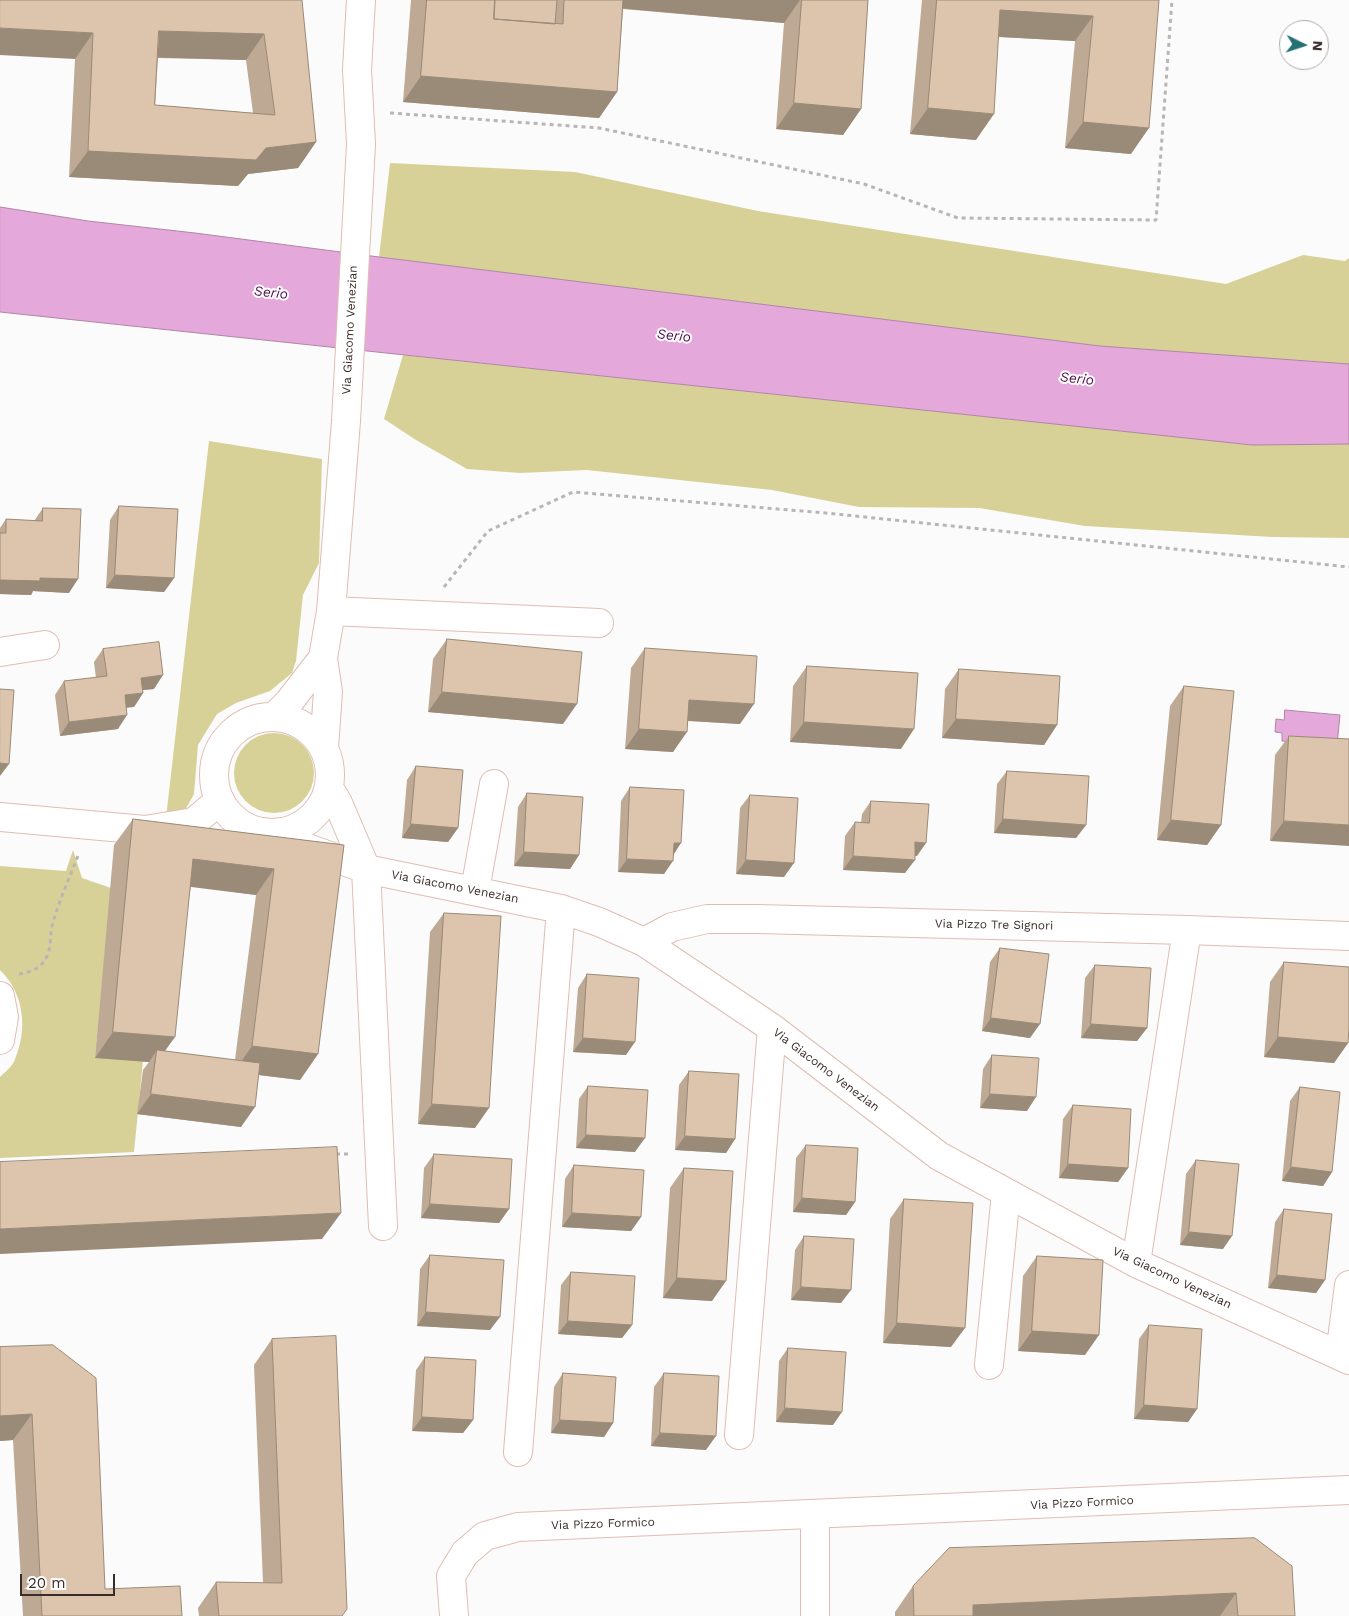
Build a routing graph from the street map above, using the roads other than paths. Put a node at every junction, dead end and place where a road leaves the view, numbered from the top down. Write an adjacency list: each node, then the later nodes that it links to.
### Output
1 (361, 0): 2 (street, Via Giacomo Venezian)
2 (331, 611): 3 (street); 6 (street, Via Giacomo Venezian)
3 (599, 623)
4 (45, 645): 5 (street)
5 (0, 652)
6 (323, 658): 7 (street, Via Giacomo Venezian); 8 (street, Via Giacomo Venezian)
7 (275, 716): 8 (street, Via Giacomo Venezian); 11 (street, Via Giacomo Venezian)
8 (324, 748): 10 (street, Via Giacomo Venezian)
9 (494, 784): 15 (street)
10 (329, 788): 13 (street, Via Giacomo Venezian); 14 (street, Via Giacomo Venezian)
11 (220, 800): 12 (street); 13 (street, Via Giacomo Venezian)
12 (0, 817)
13 (263, 832): 14 (street)
14 (366, 869): 15 (street, Via Giacomo Venezian); 24 (street)
15 (475, 890): 16 (street, Via Giacomo Venezian)
16 (561, 909): 19 (street, Via Giacomo Venezian); 30 (street)
17 (1187, 930): 18 (street, Via Pizzo Tre Signori); 19 (street, Via Pizzo Tre Signori); 25 (street)
18 (1349, 936)
19 (644, 942): 21 (street, Via Giacomo Venezian)
20 (7, 986): 22 (street)
21 (772, 1028): 23 (street, Via Giacomo Venezian); 29 (street)
22 (0, 1040)
23 (1006, 1192): 25 (street, Via Giacomo Venezian); 28 (street)
24 (383, 1226)
25 (1136, 1263): 27 (street, Via Giacomo Venezian)
26 (1349, 1285): 27 (street)
27 (1344, 1357)
28 (989, 1365)
29 (739, 1434)
30 (518, 1452)
31 (1349, 1490): 32 (street, Via Pizzo Formico)
32 (815, 1514): 33 (street, Via Pizzo Formico); 34 (street)
33 (454, 1616)
34 (815, 1616)

